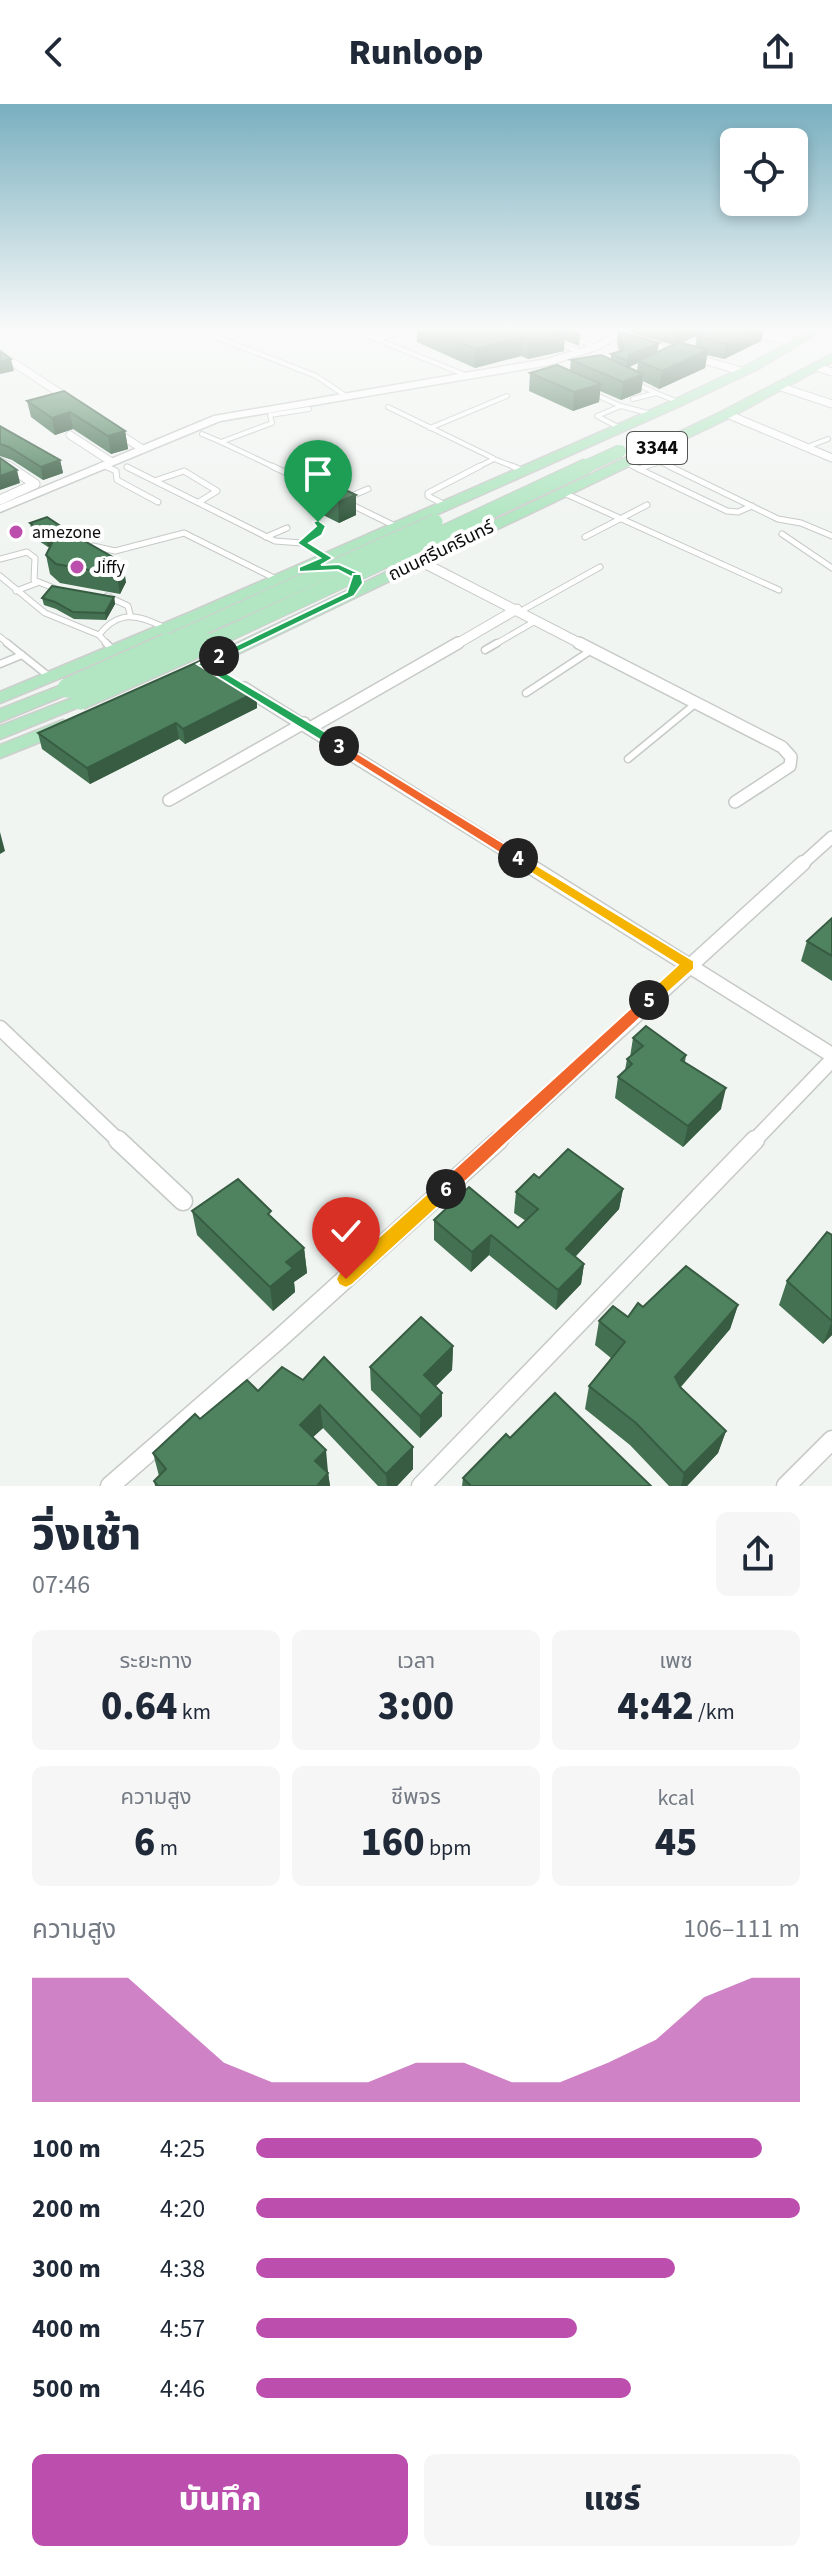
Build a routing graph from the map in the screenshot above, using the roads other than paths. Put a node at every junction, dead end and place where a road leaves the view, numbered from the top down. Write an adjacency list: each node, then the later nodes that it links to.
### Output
1 (57, 391): 18 (street)
2 (339, 391): 12 (lane)
3 (374, 391): 12 (street)
4 (588, 391): 17 (lane)
5 (653, 391): 11 (lane)
6 (697, 391): 15 (main road, ถนนศรีนครินทร์ / 3344)
7 (726, 391): 32 (main road, ถนนศรีนครินทร์ / 3344)
8 (743, 391): 32 (main road, ถนนศรีนครินทร์ / 3344)
9 (772, 391): 22 (main road, ถนนศรีนครินทร์ / 3344)
10 (794, 391): 16 (street)
11 (656, 393): 14 (lane); 15 (lane)
12 (346, 396): 31 (street)
13 (507, 396): 25 (lane)
14 (633, 399)
15 (676, 401): 21 (main road, ถนนศรีนครินทร์ / 3344)
16 (832, 404)
17 (621, 406): 21 (lane); 24 (lane)
18 (80, 407)
19 (388, 407): 25 (lane)
20 (309, 409): 29 (lane)
21 (648, 413): 24 (main road, ถนนศรีนครินทร์ / 3344)
22 (727, 414): 30 (street); 33 (main road, ถนนศรีนครินทร์ / 3344)
23 (104, 424): 31 (street)
24 (618, 427): 41 (main road, ถนนศรีนครินทร์ / 3344)
25 (430, 428): 35 (lane)
26 (202, 434): 29 (lane)
27 (70, 435): 38 (street)
28 (828, 439): 30 (lane)
29 (221, 442): 44 (lane)
30 (807, 447): 34 (street)
31 (141, 448): 38 (street)
32 (617, 453): 33 (main road, ถนนศรีนครินทร์ / 3344); 40 (lane); 46 (main road, ถนนศรีนครินทร์ / 3344); 92 (main road, ถนนศรีนครินทร์ / 3344, bridge)
33 (646, 453): 37 (lane)
34 (832, 458)
35 (494, 459): 41 (lane); 53 (lane)
36 (0, 461): 48 (street)
37 (660, 462): 40 (lane); 52 (lane)
38 (105, 463): 49 (lane); 54 (street)
39 (127, 467): 43 (lane)
40 (639, 469): 52 (lane)
41 (521, 470): 53 (main road, ถนนศรีนครินทร์ / 3344)
42 (346, 475): 44 (lane)
43 (157, 480): 50 (lane); 50 (lane)
44 (317, 488): 47 (lane)
45 (368, 489): 57 (lane)
46 (562, 493): 55 (lane); 59 (main road, ถนนศรีนครินทร์ / 3344)
47 (330, 494)
48 (0, 500)
49 (158, 502)
50 (199, 502): 62 (lane)
51 (647, 505): 55 (lane)
52 (752, 506): 61 (lane)
53 (438, 508): 57 (main road, ถนนศรีนครินทร์ / 3344); 59 (main road)
54 (0, 509)
55 (619, 518): 63 (lane); 76 (lane)
56 (318, 522): 64 (lane)
57 (397, 527): 66 (main road, ถนนศรีนครินทร์ / 3344)
58 (287, 528): 62 (lane)
59 (479, 533): 68 (main road, ถนนศรีนครินทร์ / 3344)
60 (782, 534): 70 (lane)
61 (832, 536)
62 (266, 537): 64 (lane)
63 (585, 537)
64 (302, 543): 66 (lane)
65 (93, 546): 73 (lane)
66 (328, 558): 71 (main road, ถนนศรีนครินทร์ / 3344)
67 (0, 559): 74 (lane)
68 (420, 561): 78 (main road, ถนนศรีนครินทร์ / 3344); 80 (street)
69 (600, 567): 80 (lane)
70 (832, 568)
71 (302, 569): 73 (main road, ถนนศรีนครินทร์ / 3344); 78 (main road)
72 (0, 576): 77 (lane)
73 (278, 580): 83 (main road, ถนนศรีนครินทร์ / 3344)
74 (37, 583): 75 (lane); 77 (lane)
75 (63, 590)
76 (779, 590)
77 (16, 591): 84 (lane)
78 (350, 594): 99 (main road, ถนนศรีนครินทร์ / 3344)
79 (106, 595): 81 (lane)
80 (519, 610): 82 (street); 97 (street)
81 (130, 614): 83 (lane); 84 (lane)
82 (537, 620): 86 (street); 87 (lane)
83 (168, 629): 88 (main road, ถนนศรีนครินทร์ / 3344)
84 (99, 635): 88 (lane)
85 (0, 637): 89 (lane)
86 (593, 649): 93 (lane); 95 (street)
87 (485, 650)
88 (116, 652): 92 (main road, ถนนศรีนครินทร์ / 3344)
89 (22, 655): 90 (lane); 92 (lane)
90 (0, 664)
91 (228, 679): 97 (street)
92 (66, 689): 94 (main road, ถนนศรีนครินทร์ / 3344); 96 (main road, ถนนศรีนครินทร์ / 3344); 98 (main road, ถนนศรีนครินทร์ / 3344)
93 (526, 693)
94 (0, 698)
95 (695, 704): 100 (lane); 102 (street)
96 (0, 716)
97 (307, 726): 101 (street); 104 (street)
98 (0, 733)
99 (0, 752)
100 (628, 759)
101 (169, 800)
102 (735, 802)
103 (832, 837): 104 (street)
104 (688, 965): 106 (street); 109 (street)
105 (0, 1028): 107 (street)
106 (832, 1057): 110 (street)
107 (183, 1201)
108 (832, 1440): 111 (street)
109 (111, 1486)
110 (421, 1486)
111 (786, 1486)

